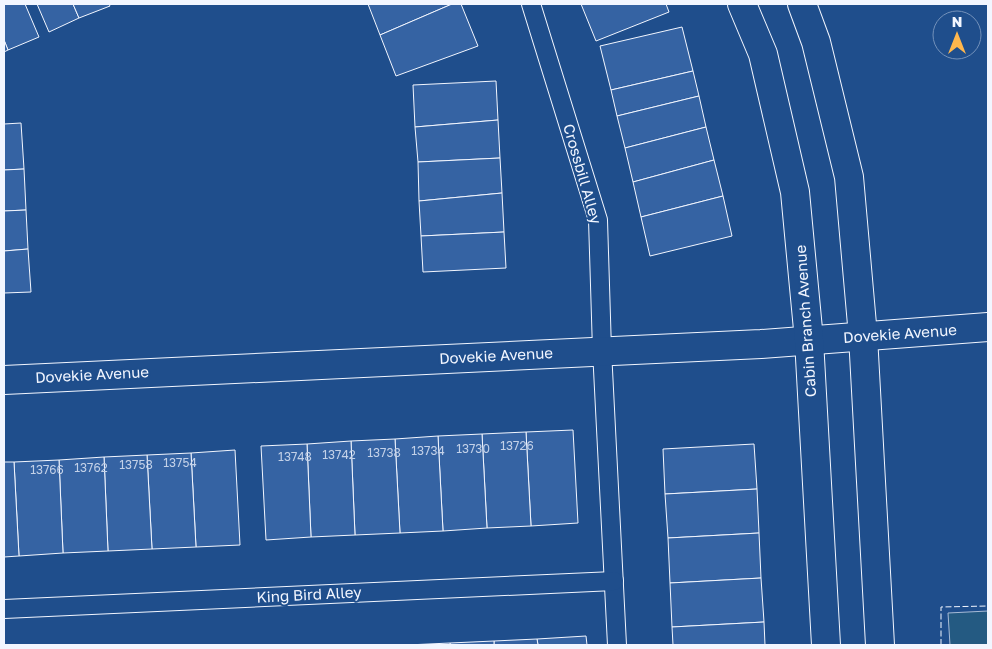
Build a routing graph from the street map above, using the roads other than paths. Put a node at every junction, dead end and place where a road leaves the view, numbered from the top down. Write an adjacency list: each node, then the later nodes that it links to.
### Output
1 (531, 4): 7 (lane, Crossbill Alley)
2 (742, 4): 6 (street, Cabin Branch Avenue)
3 (802, 4): 5 (street)
4 (988, 328): 5 (street, Dovekie Avenue)
5 (863, 336): 6 (street, Dovekie Avenue); 13 (street)
6 (809, 340): 7 (street, Dovekie Avenue); 12 (street, Cabin Branch Avenue)
7 (602, 350): 8 (street, Dovekie Avenue); 9 (lane)
8 (4, 380)
9 (614, 581): 10 (lane, King Bird Alley); 11 (lane)
10 (4, 609)
11 (617, 645)
12 (826, 645)
13 (880, 645)

